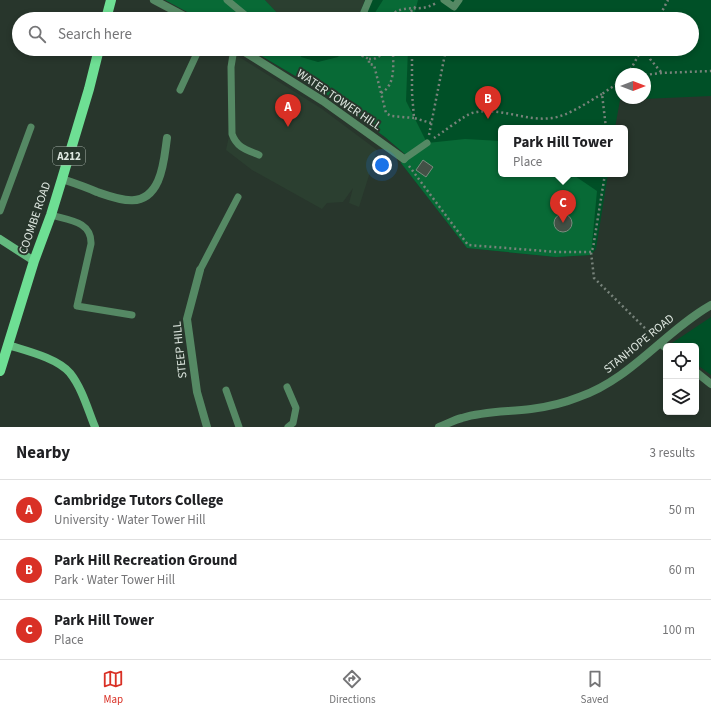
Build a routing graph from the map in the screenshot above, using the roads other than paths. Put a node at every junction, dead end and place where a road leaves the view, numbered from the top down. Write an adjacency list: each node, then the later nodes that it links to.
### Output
1 (111, 0): 7 (main road)
2 (154, 0): 8 (street)
3 (227, 0): 9 (lane)
4 (369, 0): 10 (lane)
5 (444, 0): 6 (lane)
6 (459, 0)
7 (108, 12)
8 (177, 12)
9 (242, 12)
10 (364, 12)
11 (97, 56): 21 (main road, COOMBE ROAD / A212)
12 (196, 56): 15 (lane)
13 (233, 56): 19 (lane)
14 (251, 56): 20 (street, WATER TOWER HILL)
15 (180, 90)
16 (31, 127): 23 (lane)
17 (167, 138): 21 (street)
18 (427, 143): 20 (lane)
19 (259, 155)
20 (404, 160)
21 (62, 179): 24 (main road, COOMBE ROAD / A212)
22 (238, 197): 27 (lane)
23 (0, 211)
24 (51, 215): 26 (main road, COOMBE ROAD / A212); 29 (lane)
25 (0, 238): 26 (main road)
26 (34, 261): 31 (main road, COOMBE ROAD / A212)
27 (200, 270): 39 (street, STEEP HILL)
28 (711, 305): 30 (street, STANHOPE ROAD)
29 (132, 315)
30 (665, 343)
31 (8, 345): 33 (main road, COOMBE ROAD / A212); 38 (main road)
32 (663, 346): 42 (street, STANHOPE ROAD)
33 (0, 371)
34 (699, 374): 35 (street)
35 (711, 384)
36 (287, 387): 41 (lane)
37 (226, 390): 40 (lane)
38 (95, 427)
39 (207, 427)
40 (239, 427)
41 (288, 427)
42 (439, 427)

